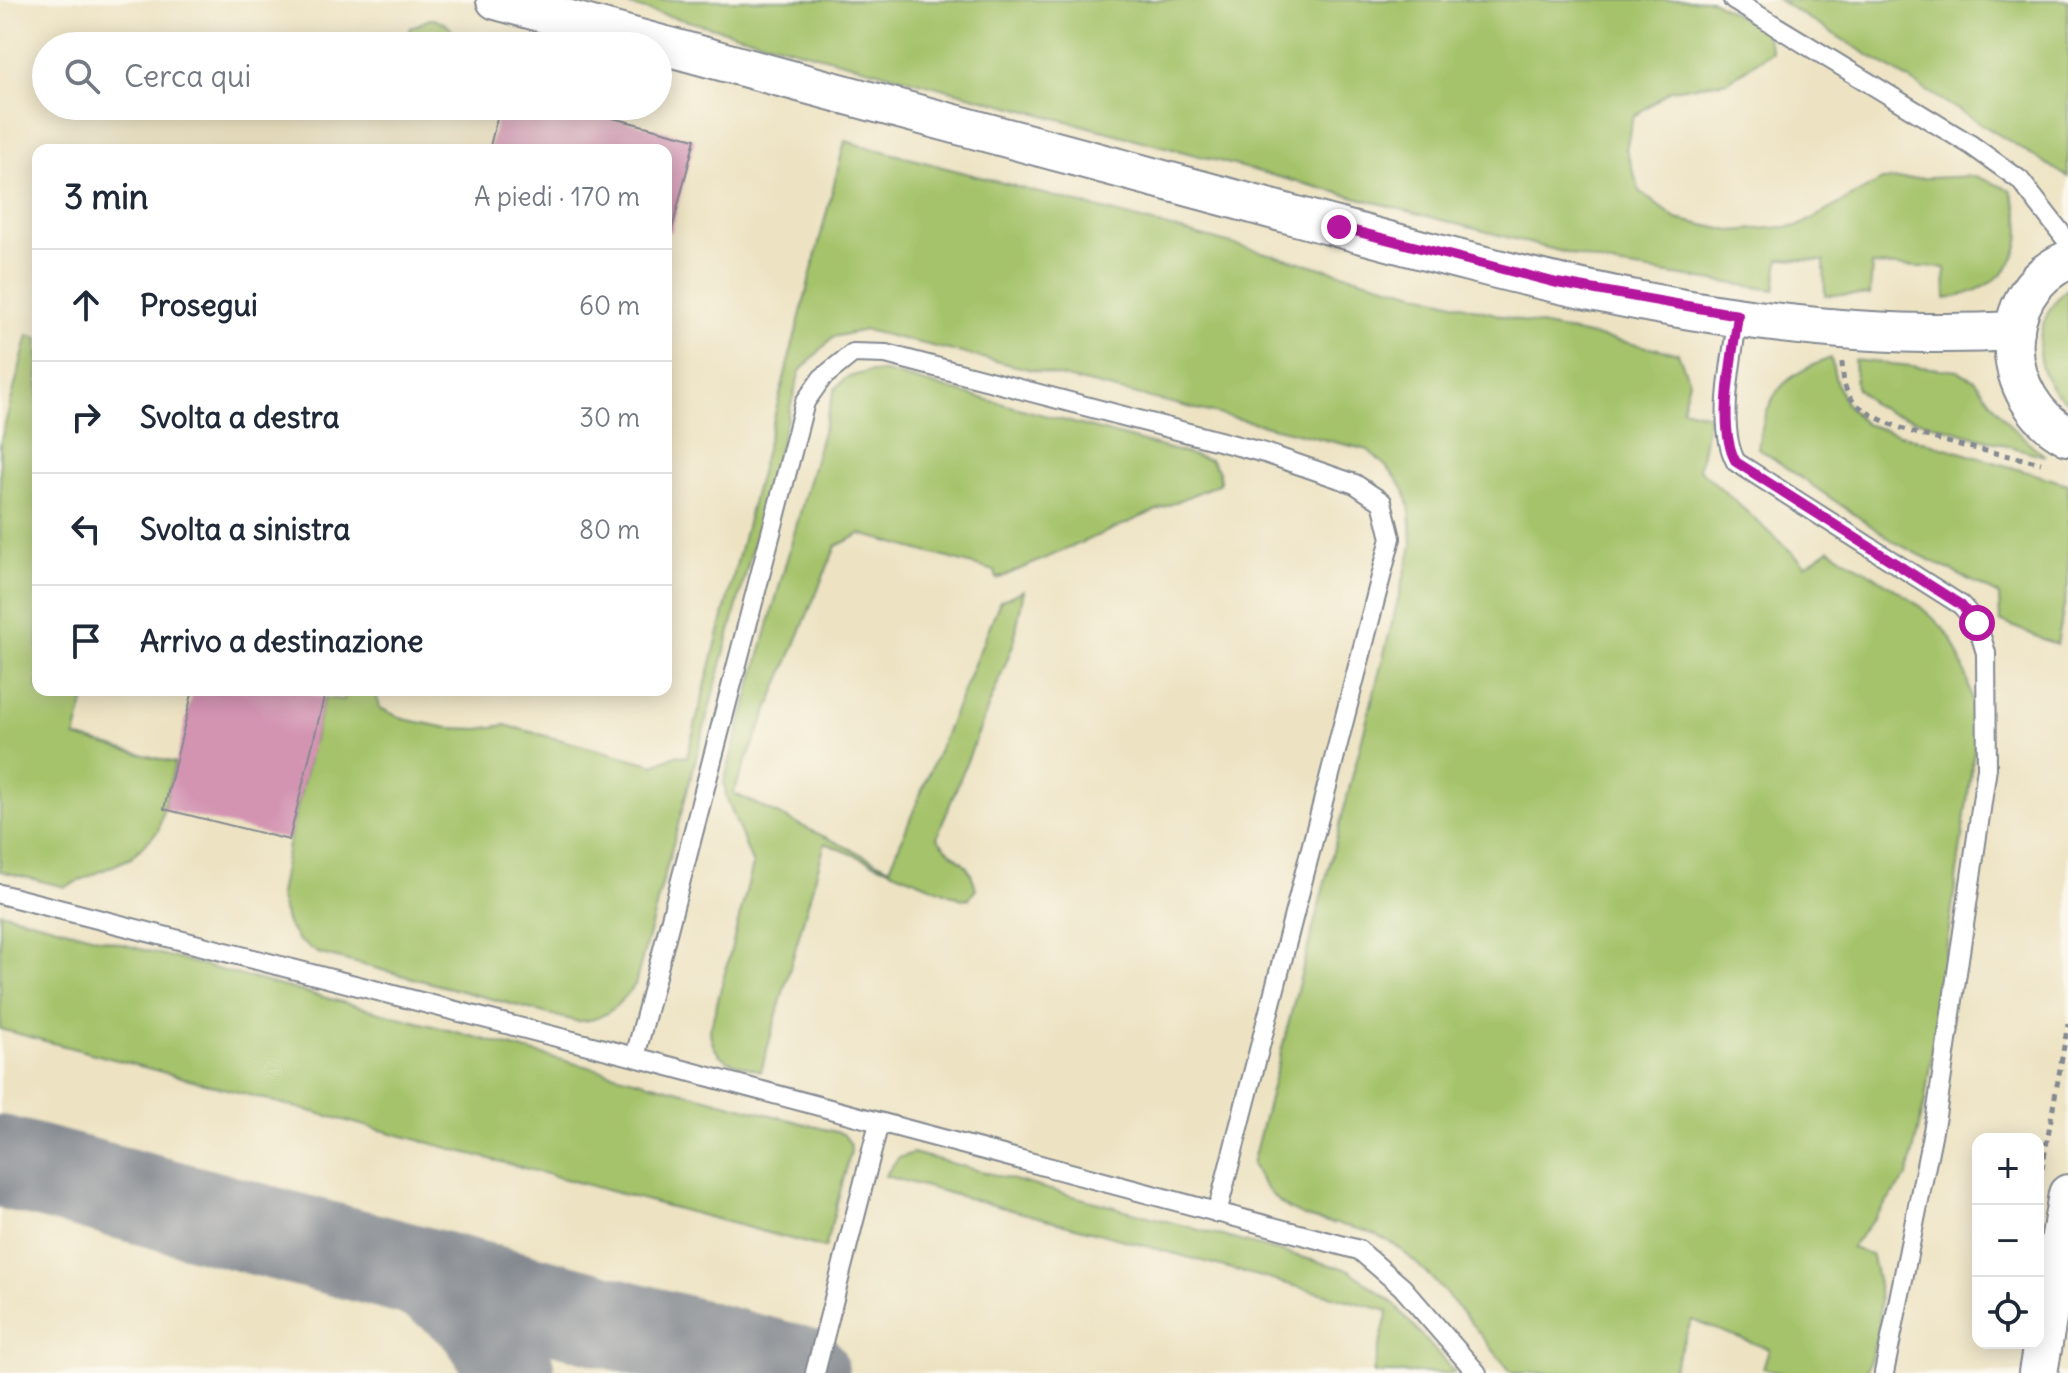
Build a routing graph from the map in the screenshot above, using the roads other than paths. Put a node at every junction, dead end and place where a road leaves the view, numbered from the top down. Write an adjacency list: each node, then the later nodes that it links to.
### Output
1 (496, 0): 3 (street)
2 (1733, 0): 5 (lane)
3 (616, 32)
4 (672, 47): 7 (street)
5 (2068, 242)
6 (2068, 260): 8 (street)
7 (1738, 315): 8 (street); 17 (lane)
8 (2015, 331): 9 (street)
9 (2060, 451)
10 (0, 894): 11 (lane)
11 (635, 1057): 12 (lane); 14 (lane)
12 (879, 1123): 14 (lane); 15 (lane)
13 (2054, 1184): 18 (street)
14 (1217, 1213): 16 (lane)
15 (815, 1373)
16 (1477, 1373)
17 (1884, 1373)
18 (2038, 1373)

